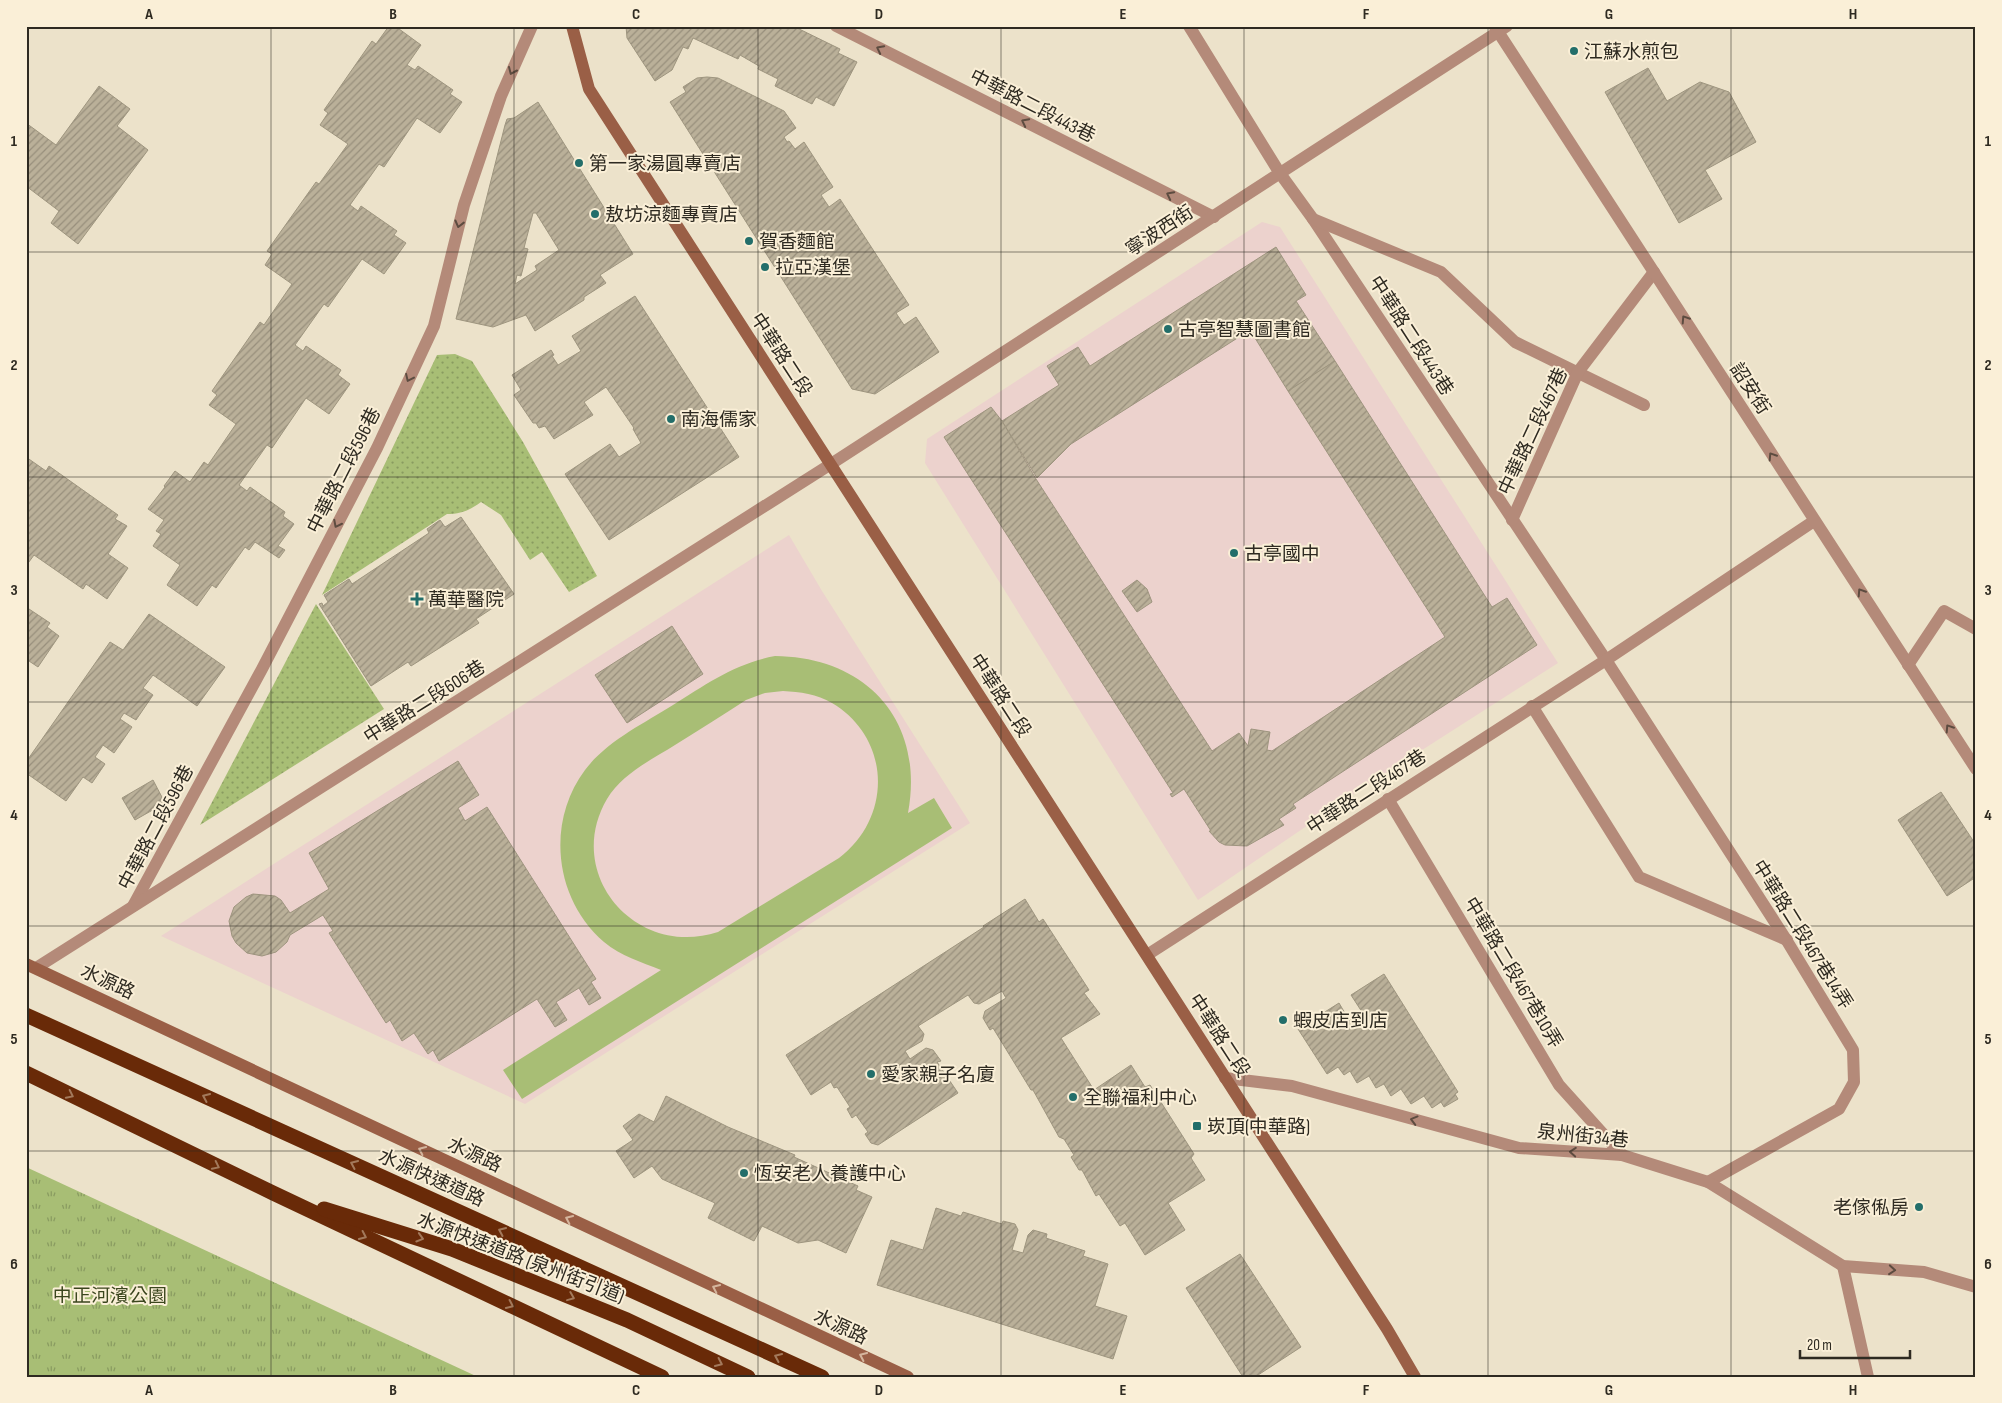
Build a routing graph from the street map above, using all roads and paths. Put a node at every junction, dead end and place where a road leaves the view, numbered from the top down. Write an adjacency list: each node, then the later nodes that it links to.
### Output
1 (532, 26): 21 (street, 中華路二段596巷, one-way to 21)
2 (572, 26): 12 (street, 中華路二段)
3 (836, 26): 7 (street, 中華路二段443巷, one-way to 3)
4 (1189, 26): 6 (street, 中華路二段443巷)
5 (1500, 28): 6 (street, 寧波西街); 9 (street, 詔安街)
6 (1279, 172): 7 (street, 寧波西街); 8 (street, 中華路二段443巷)
7 (1214, 217): 12 (street, 寧波西街)
8 (1313, 219): 10 (street); 13 (street, 中華路二段443巷)
9 (1654, 272): 10 (street, 中華路二段467巷); 14 (street, 詔安街, one-way to 9)
10 (1578, 372): 11 (street); 13 (street, 中華路二段467巷)
11 (1644, 405)
12 (831, 464): 21 (street, 中華路二段606巷); 23 (street, 中華路二段)
13 (1512, 520): 16 (street, 中華路二段467巷)
14 (1814, 522): 16 (street, 中華路二段467巷); 17 (street, 詔安街, one-way to 14)
15 (1976, 629): 17 (street)
16 (1606, 660): 18 (street, 中華路二段467巷); 22 (street, 中華路二段467巷14弄)
17 (1908, 665): 19 (street, 詔安街, one-way to 17)
18 (1532, 706): 20 (street, 中華路二段467巷); 22 (street)
19 (1976, 769)
20 (1388, 799): 23 (street, 中華路二段467巷); 28 (street, 中華路二段467巷10弄)
21 (133, 907): 24 (street, 中華路二段606巷)
22 (1787, 941): 29 (street, 中華路二段467巷14弄)
23 (1147, 955): 27 (street, 中華路二段)
24 (31, 966): 36 (street, 水源路, one-way to 24)
25 (26, 1015): 35 (highway, 水源快速道路, one-way to 25)
26 (26, 1073): 30 (highway, one-way to 30)
27 (1225, 1078): 28 (street, 泉州街34巷, one-way to 27); 37 (street, 中華路二段)
28 (1622, 1155): 29 (street, 泉州街34巷)
29 (1708, 1182): 31 (street, 泉州街34巷)
30 (273, 1193): 33 (highway, one-way to 33); 34 (highway, 水源快速道路 (泉州街引道), one-way to 34)
31 (1843, 1266): 32 (street, 泉州街34巷, one-way to 32); 38 (street)
32 (1976, 1287)
33 (662, 1377)
34 (748, 1377)
35 (822, 1377)
36 (908, 1377)
37 (1415, 1377)
38 (1868, 1377)

